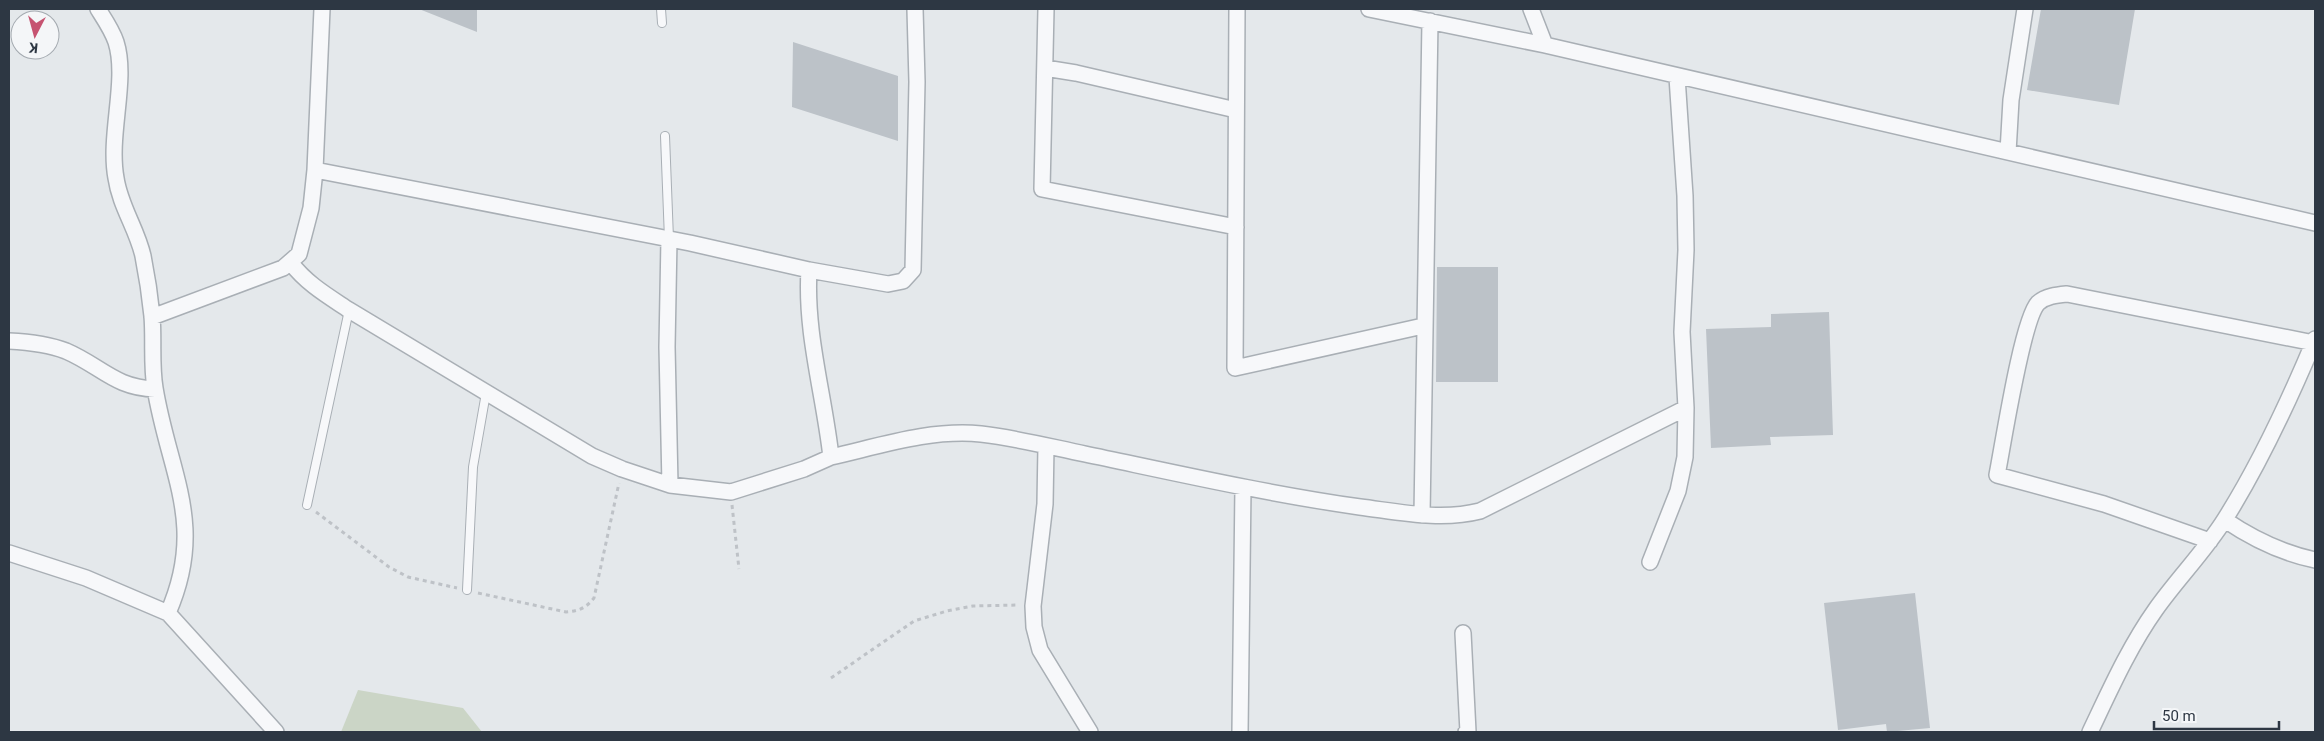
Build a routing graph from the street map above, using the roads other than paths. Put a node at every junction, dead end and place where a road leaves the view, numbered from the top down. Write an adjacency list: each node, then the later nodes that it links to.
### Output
1 (98, 9): 25 (street)
2 (322, 9): 18 (street)
3 (661, 9): 11 (lane)
4 (915, 9): 23 (street)
5 (1046, 9): 13 (street)
6 (1237, 9): 15 (street)
7 (1369, 9): 10 (street)
8 (1531, 9): 12 (street)
9 (2025, 9): 17 (street)
10 (1430, 22): 12 (street); 26 (street)
11 (662, 23)
12 (1545, 46): 14 (street)
13 (1045, 68): 15 (street); 20 (street)
14 (1677, 78): 17 (street); 31 (street)
15 (1236, 110): 20 (street)
16 (665, 136): 21 (lane)
17 (2008, 152): 19 (street)
18 (314, 170): 21 (street); 22 (street)
19 (2315, 223)
20 (1236, 227): 26 (street)
21 (668, 239): 23 (street); 34 (street)
22 (291, 263): 24 (street); 25 (street)
23 (809, 270): 33 (street)
24 (349, 310): 30 (street); 36 (lane)
25 (152, 316): 29 (street)
26 (1423, 326): 37 (street)
27 (9, 341): 29 (street)
28 (2314, 341): 38 (street); 39 (street)
29 (155, 389): 44 (street)
30 (486, 393): 34 (street); 43 (lane)
31 (1686, 408): 37 (street); 42 (street)
32 (1046, 446): 33 (street); 35 (street); 47 (street)
33 (831, 457): 34 (street)
34 (670, 485)
35 (1243, 487): 37 (street); 48 (street)
36 (307, 505)
37 (1422, 515)
38 (2225, 520): 39 (street); 41 (street)
39 (2210, 541): 50 (street)
40 (9, 553): 44 (street)
41 (2315, 560)
42 (1650, 562)
43 (467, 590)
44 (168, 613): 46 (street)
45 (1463, 633): 49 (street)
46 (276, 732)
47 (1090, 732)
48 (1240, 732)
49 (1466, 732)
50 (2090, 732)

